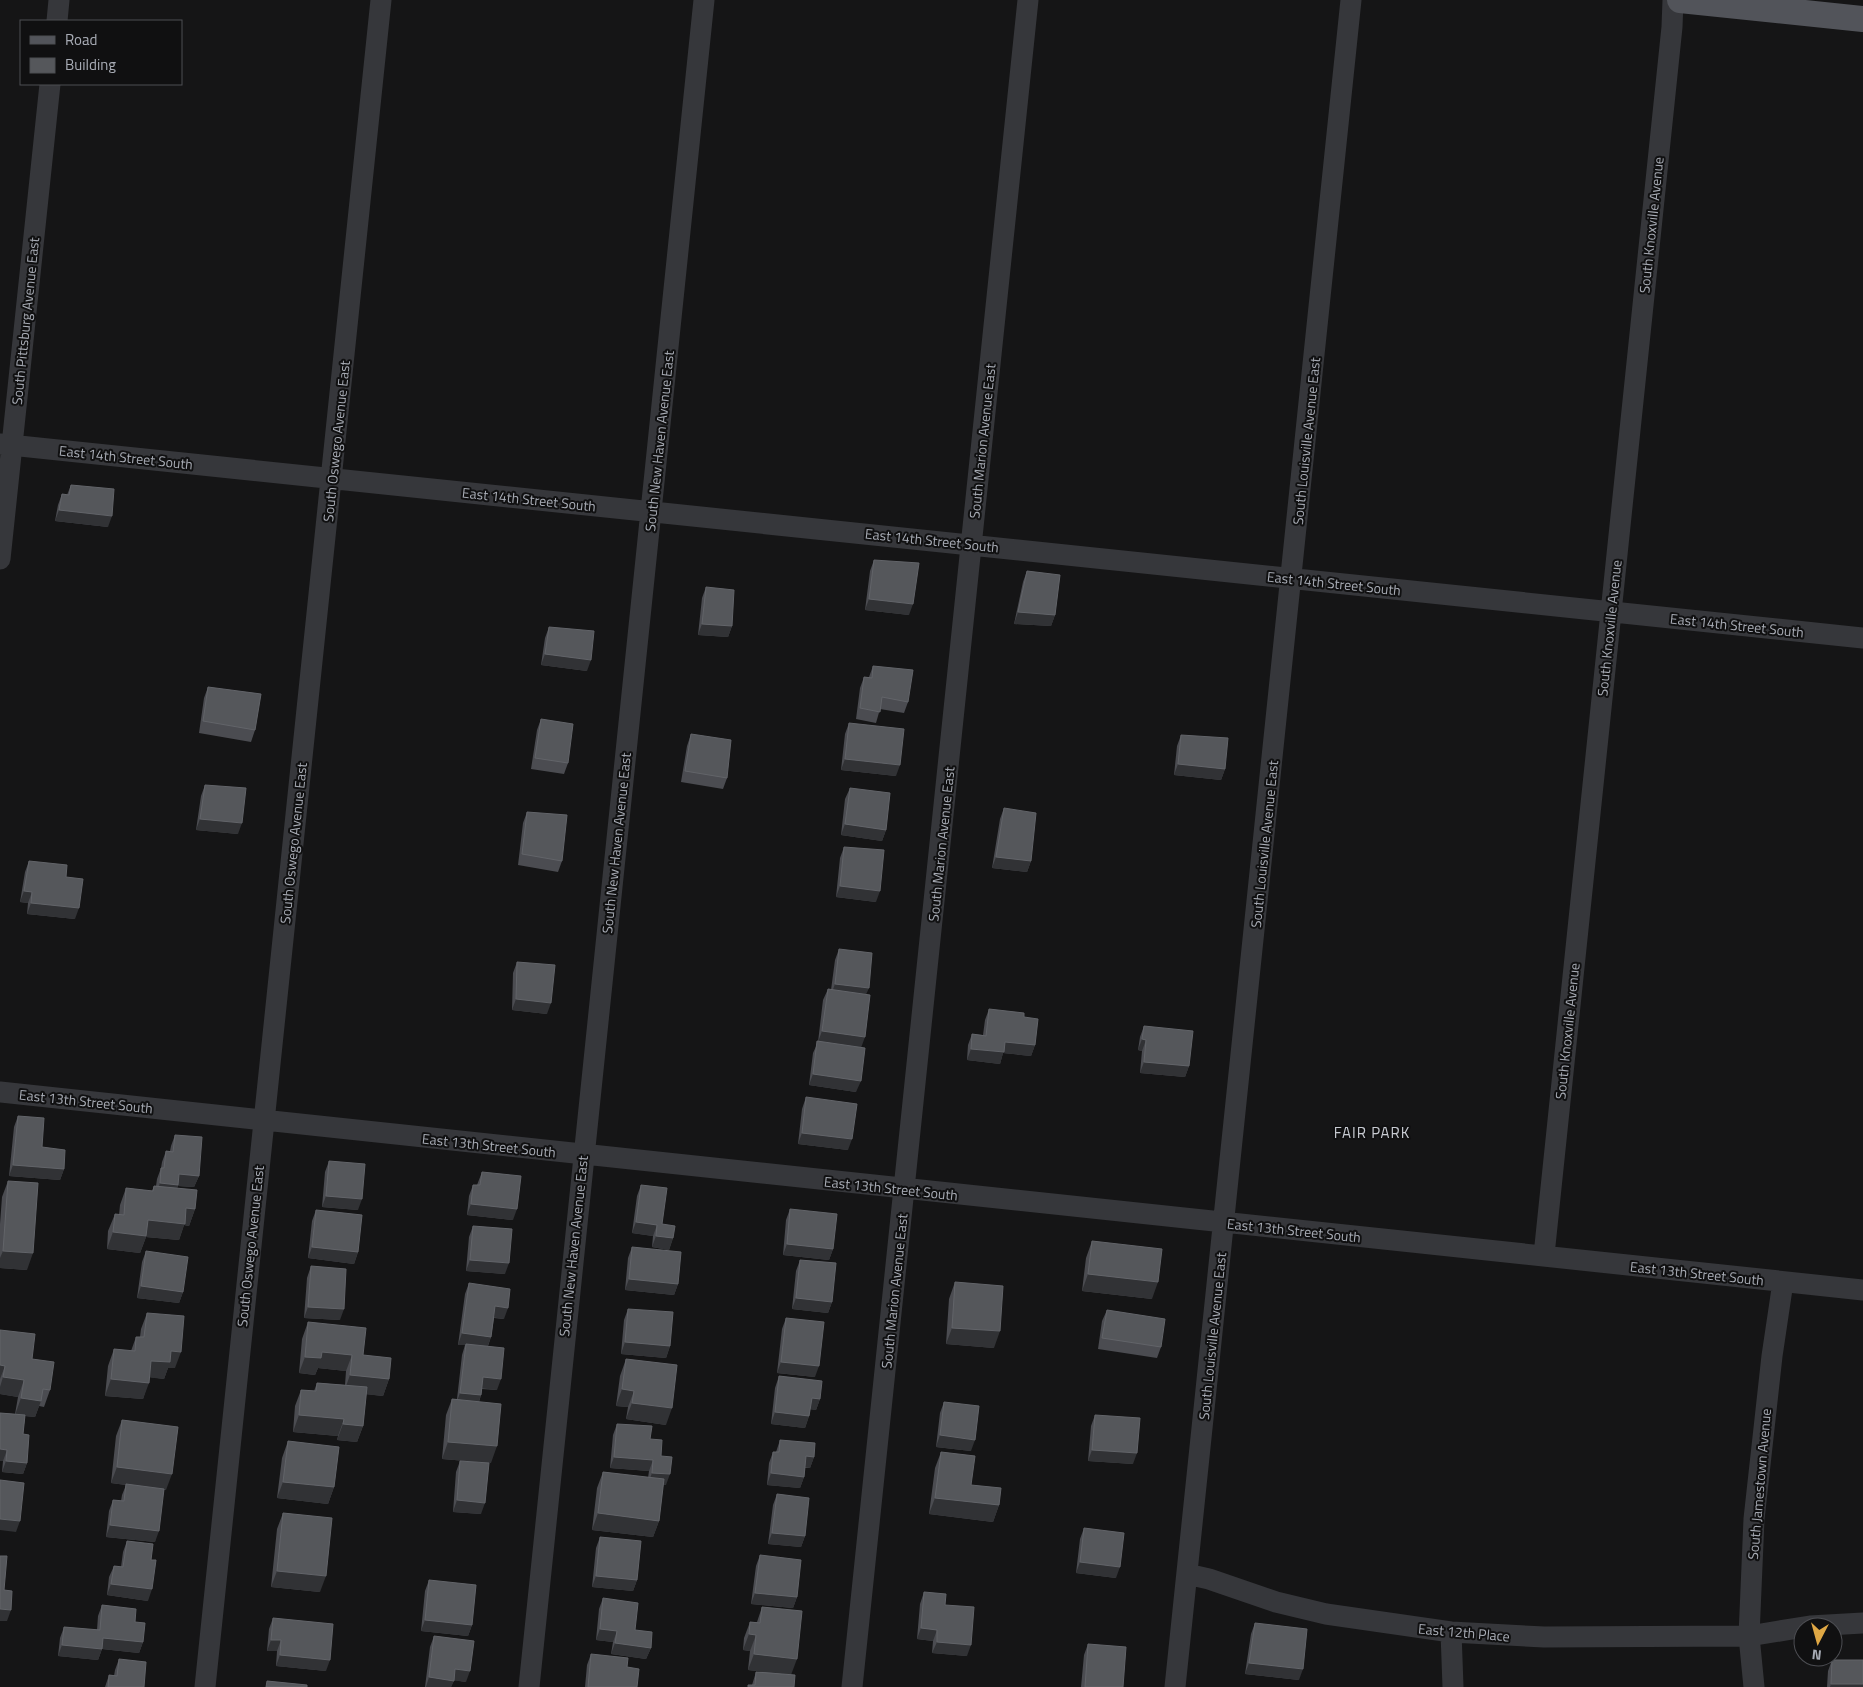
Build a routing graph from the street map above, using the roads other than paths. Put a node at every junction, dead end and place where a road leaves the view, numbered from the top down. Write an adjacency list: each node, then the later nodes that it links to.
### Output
1 (59, 0): 9 (street)
2 (381, 0): 12 (street, South Oswego Avenue East)
3 (704, 0): 13 (street, South New Haven Avenue East)
4 (1028, 0): 14 (street, South Marion Avenue East)
5 (1351, 0): 16 (street, South Louisville Avenue East)
6 (1673, 0): 17 (street, South Knoxville Avenue)
7 (1680, 0): 8 (main road)
8 (1863, 19)
9 (57, 20)
10 (50, 85): 11 (street, South Pittsburg Avenue East)
11 (6, 445): 12 (street, East 14th Street South); 15 (street, South Pittsburg Avenue East)
12 (332, 478): 13 (street, East 14th Street South); 20 (street, South Oswego Avenue East)
13 (652, 512): 14 (street, East 14th Street South); 21 (street, South New Haven Avenue East)
14 (972, 544): 16 (street, East 14th Street South); 22 (street, South Marion Avenue East)
15 (0, 559)
16 (1292, 578): 17 (street, East 14th Street South); 23 (street, South Louisville Avenue East)
17 (1611, 612): 18 (street, East 14th Street South); 24 (street, South Knoxville Avenue)
18 (1863, 638)
19 (0, 1092): 20 (street, East 13th Street South)
20 (263, 1120): 21 (street, East 13th Street South); 31 (street, South Oswego Avenue East)
21 (582, 1155): 22 (street, East 13th Street South); 32 (street, South New Haven Avenue East)
22 (905, 1190): 23 (street, East 13th Street South); 33 (street, South Marion Avenue East)
23 (1224, 1223): 24 (street, East 13th Street South); 27 (street, South Louisville Avenue East)
24 (1544, 1255): 25 (street, East 13th Street South)
25 (1783, 1282): 26 (street, East 13th Street South); 30 (street, South Jamestown Avenue)
26 (1863, 1290)
27 (1187, 1574): 29 (street, East 12th Place); 34 (street, South Louisville Avenue East)
28 (1863, 1623): 30 (street, East 12th Place)
29 (1451, 1632): 30 (street, East 12th Place); 35 (street)
30 (1749, 1636): 36 (street, South Jamestown Avenue)
31 (205, 1687)
32 (529, 1687)
33 (852, 1687)
34 (1175, 1687)
35 (1453, 1687)
36 (1754, 1687)

